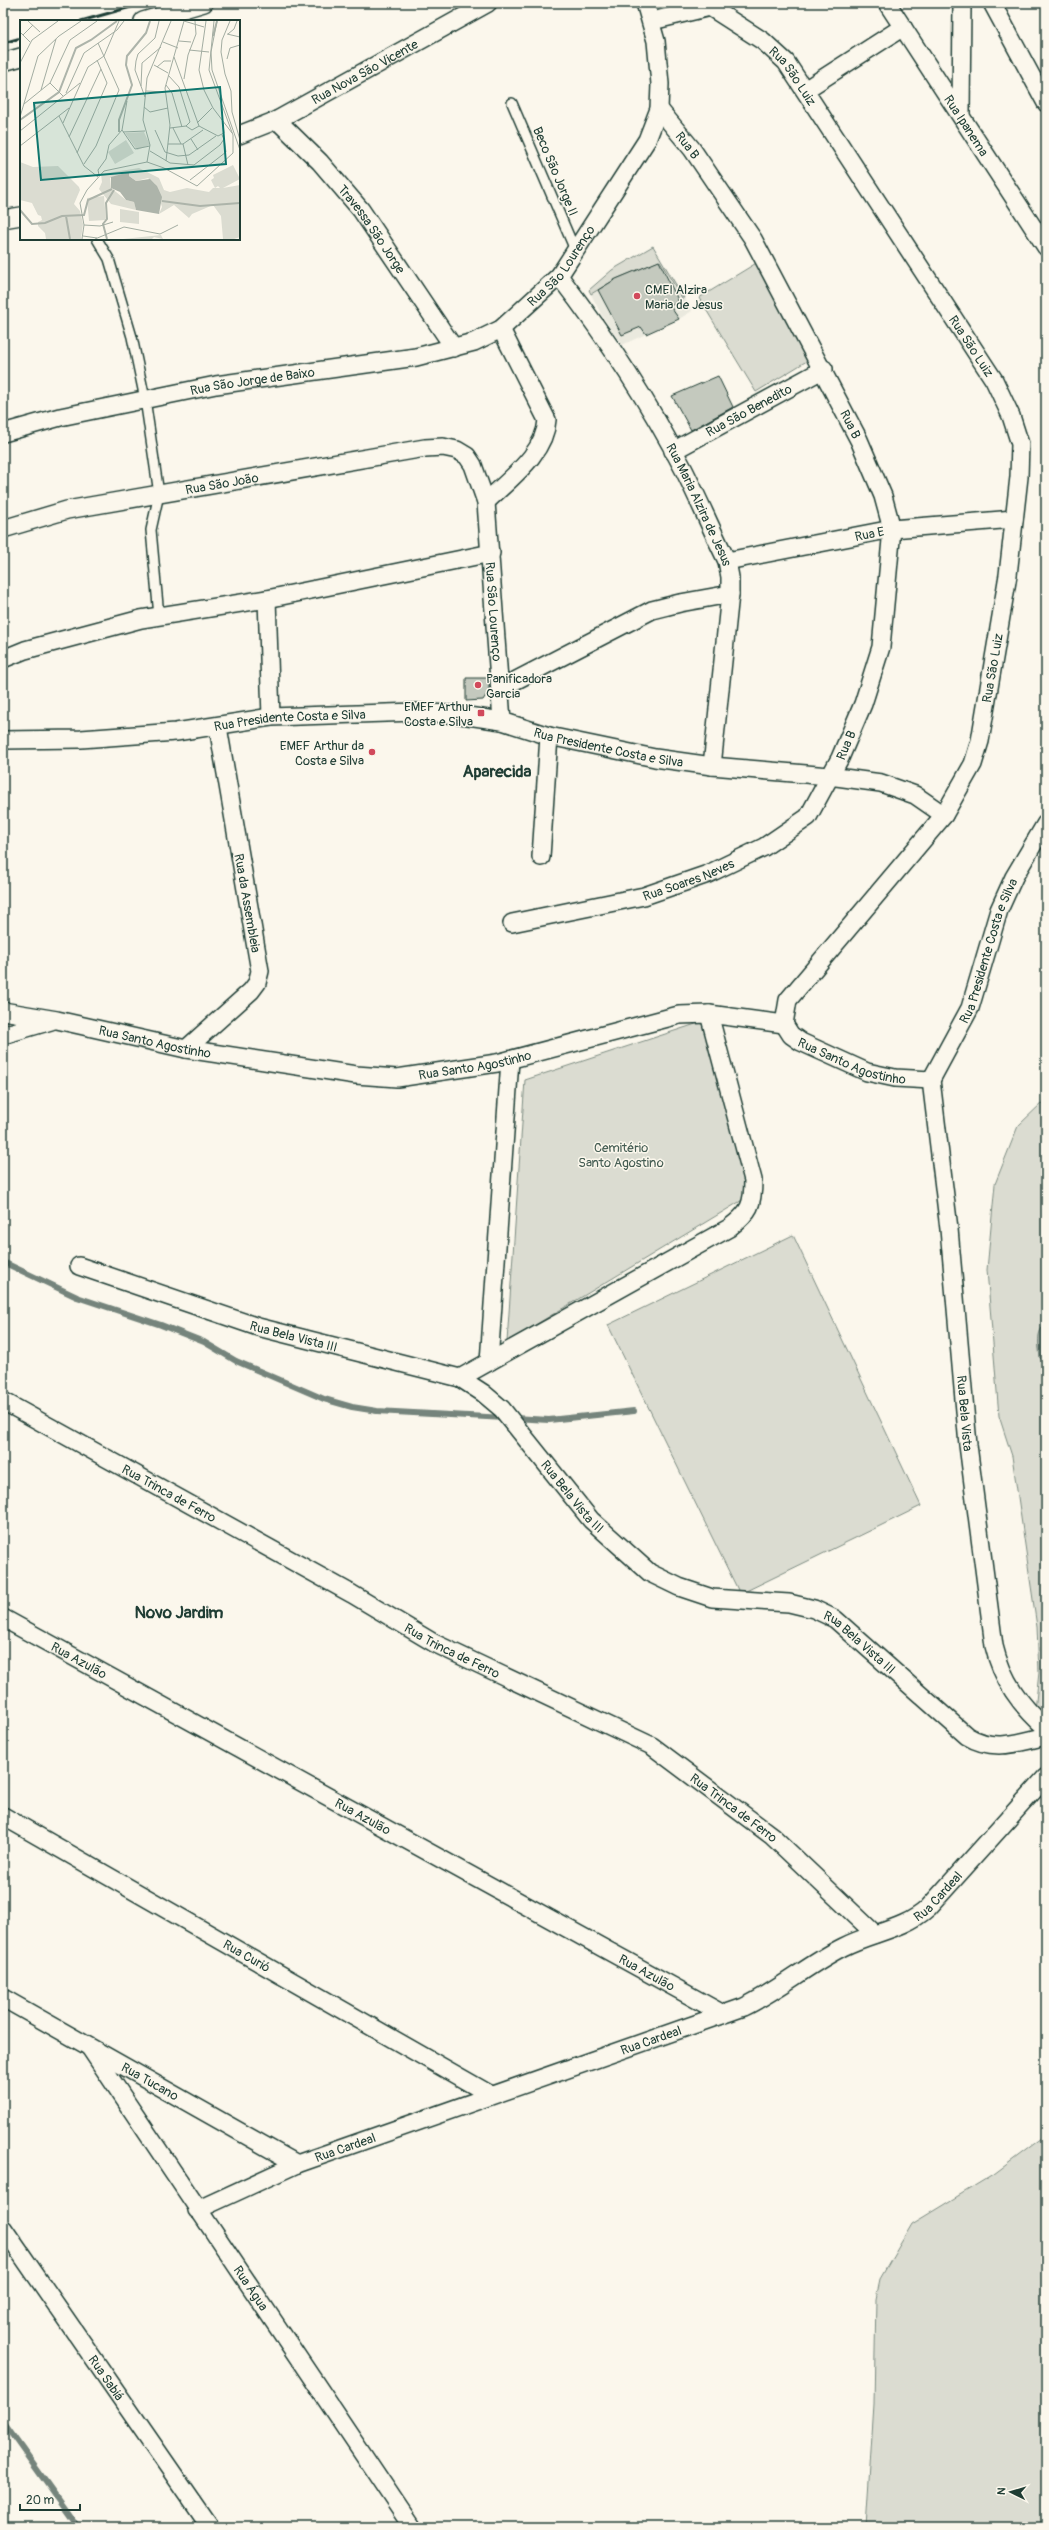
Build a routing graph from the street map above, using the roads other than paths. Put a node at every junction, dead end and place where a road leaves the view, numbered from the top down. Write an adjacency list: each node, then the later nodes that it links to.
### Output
1 (204, 3): 8 (street)
2 (489, 3): 18 (street, Rua Nova São Vicente)
3 (645, 3): 9 (street, Rua São Lourenço)
4 (887, 3): 10 (street, Rua Ipanema)
5 (962, 3): 17 (street)
6 (992, 3): 15 (street)
7 (716, 5): 9 (street, Rua São Luiz); 13 (street, Rua São Luiz)
8 (146, 20)
9 (652, 21): 16 (street, Rua São Lourenço)
10 (903, 27): 13 (street); 17 (street, Rua Ipanema)
11 (20, 57): 12 (street)
12 (3, 62)
13 (805, 90): 35 (street, Rua São Luiz)
14 (512, 103): 24 (lane, Beco São Jorge II)
15 (1046, 103)
16 (659, 109): 24 (street, Rua São Lourenço); 28 (street, Rua B)
17 (961, 114): 23 (street, Rua Ipanema)
18 (277, 120): 19 (street, Rua Nova São Vicente); 27 (street, Travessa São Jorge)
19 (240, 134)
20 (20, 216): 21 (street)
21 (3, 219)
22 (97, 240): 29 (lane)
23 (1046, 247)
24 (575, 250): 25 (street, Rua São Lourenço)
25 (560, 276): 26 (street, Rua São Lourenço); 32 (street, Rua Maria Alzira de Jesus)
26 (501, 329): 27 (street, Rua São Jorge de Baixo); 34 (street)
27 (454, 348): 29 (street, Rua São Jorge de Baixo)
28 (824, 369): 32 (street, Rua São Benedito); 37 (street, Rua B)
29 (145, 399): 30 (street, Rua São Jorge de Baixo); 33 (lane)
30 (3, 433)
31 (444, 447): 33 (street, Rua São João); 34 (street, Rua São Lourenço)
32 (673, 451): 39 (street, Rua Maria Alzira de Jesus)
33 (159, 494): 36 (street, Rua São João); 42 (lane)
34 (486, 502): 38 (street, Rua São Lourenço)
35 (1014, 519): 37 (street, Rua E); 52 (street, Rua São Luiz)
36 (3, 529)
37 (892, 529): 39 (street, Rua E); 51 (street, Rua B)
38 (491, 553): 41 (street); 44 (street, Rua São Lourenço)
39 (727, 561): 40 (street, Rua Maria Alzira de Jesus)
40 (730, 594): 44 (street); 50 (street, Rua Maria Alzira de Jesus)
41 (267, 599): 42 (street); 45 (street)
42 (159, 616): 43 (street)
43 (3, 660)
44 (502, 688): 46 (street, Rua São Lourenço)
45 (271, 717): 46 (street, Rua Presidente Costa e Silva); 47 (street, Rua Presidente Costa e Silva)
46 (502, 721): 48 (street, Rua Presidente Costa e Silva)
47 (218, 727): 49 (street, Rua Presidente Costa e Silva); 61 (street, Rua da Assembleia)
48 (549, 736): 50 (street, Rua Presidente Costa e Silva); 54 (street)
49 (4, 745)
50 (712, 766): 51 (street, Rua Presidente Costa e Silva)
51 (829, 776): 52 (street, Rua Presidente Costa e Silva); 55 (street, Rua Soares Neves)
52 (944, 815): 59 (street)
53 (1046, 823): 63 (street, Rua Presidente Costa e Silva)
54 (541, 858)
55 (512, 923)
56 (3, 1011): 58 (street, Rua Santo Agostinho)
57 (709, 1014): 59 (street, Rua Santo Agostinho); 62 (street, Rua Santo Agostinho); 65 (street)
58 (57, 1020): 60 (street); 61 (street, Rua Santo Agostinho)
59 (784, 1024): 63 (street, Rua Santo Agostinho)
60 (3, 1035)
61 (186, 1049): 62 (street, Rua Santo Agostinho)
62 (510, 1060): 65 (street)
63 (931, 1080): 69 (street, Rua Bela Vista)
64 (79, 1266): 66 (street, Rua Bela Vista III)
65 (489, 1362): 66 (street)
66 (460, 1378): 70 (street, Rua Bela Vista III)
67 (3, 1401): 73 (street, Rua Trinca de Ferro)
68 (3, 1618): 75 (street, Rua Azulão)
69 (1046, 1728)
70 (1046, 1736)
71 (1046, 1777): 73 (street, Rua Cardeal)
72 (3, 1816): 77 (street, Rua Curió)
73 (875, 1934): 75 (street, Rua Cardeal)
74 (3, 1998): 76 (street, Rua Tucano)
75 (723, 2014): 77 (street, Rua Cardeal)
76 (90, 2048): 78 (street, Rua Tucano); 79 (street, Rua Água)
77 (491, 2095): 78 (street, Rua Cardeal)
78 (297, 2164): 79 (street, Rua Cardeal)
79 (197, 2210): 82 (street, Rua Água)
80 (3, 2228): 81 (street, Rua Sabiá)
81 (210, 2527)
82 (412, 2527)

